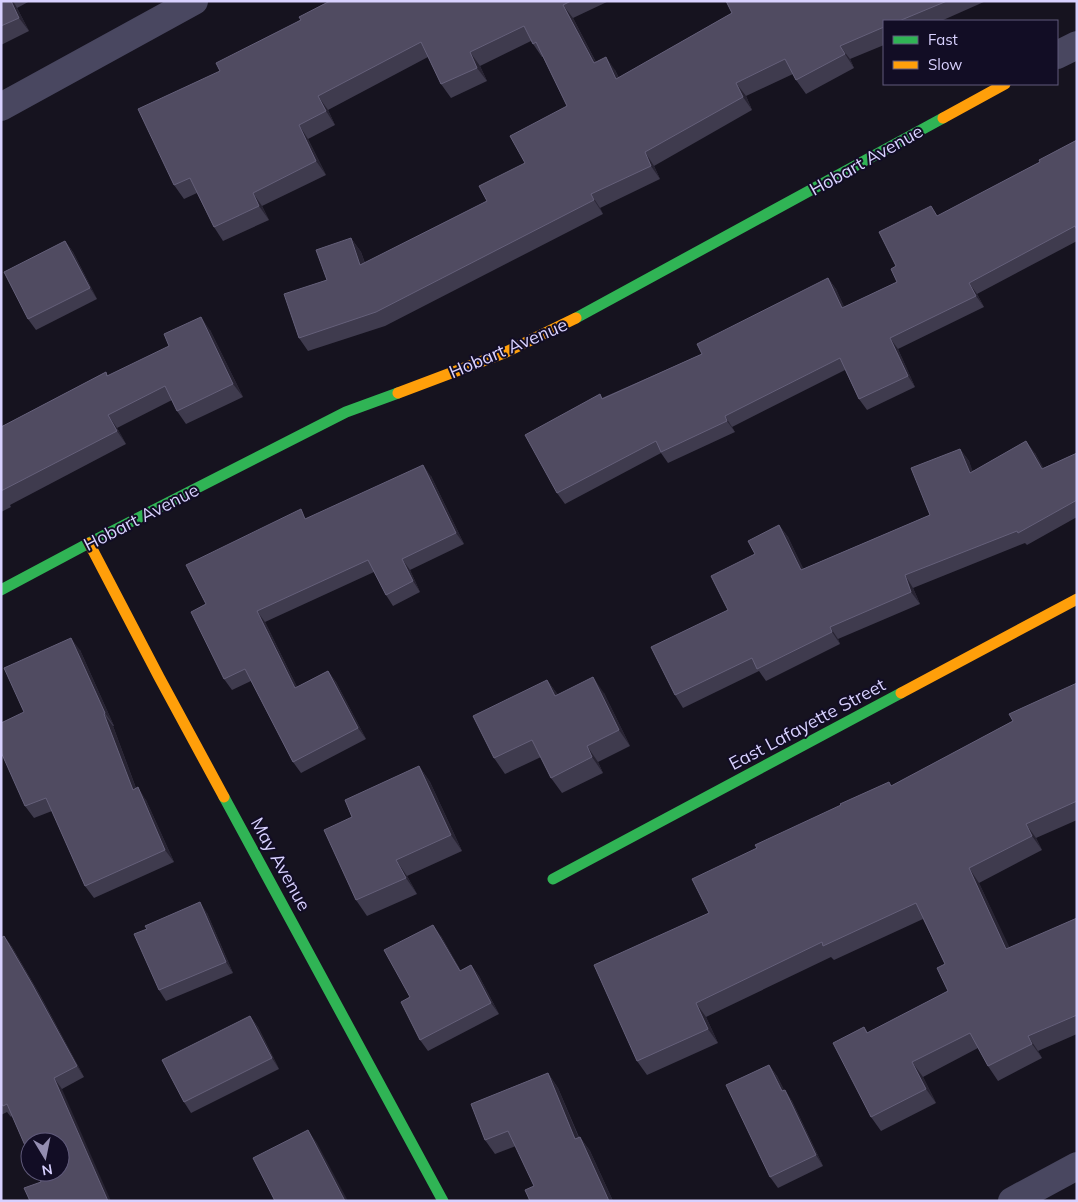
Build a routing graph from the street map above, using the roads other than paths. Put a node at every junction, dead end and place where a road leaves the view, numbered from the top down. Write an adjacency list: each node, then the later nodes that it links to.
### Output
1 (194, 1): 5 (street)
2 (1077, 44): 3 (street)
3 (1058, 55)
4 (1003, 85): 6 (street, Hobart Avenue)
5 (1, 107)
6 (89, 543): 7 (street, Hobart Avenue); 11 (street, May Avenue)
7 (1, 590)
8 (1077, 599): 9 (street, East Lafayette Street)
9 (553, 879)
10 (1077, 1166): 12 (street)
11 (444, 1201)
12 (1012, 1201)

